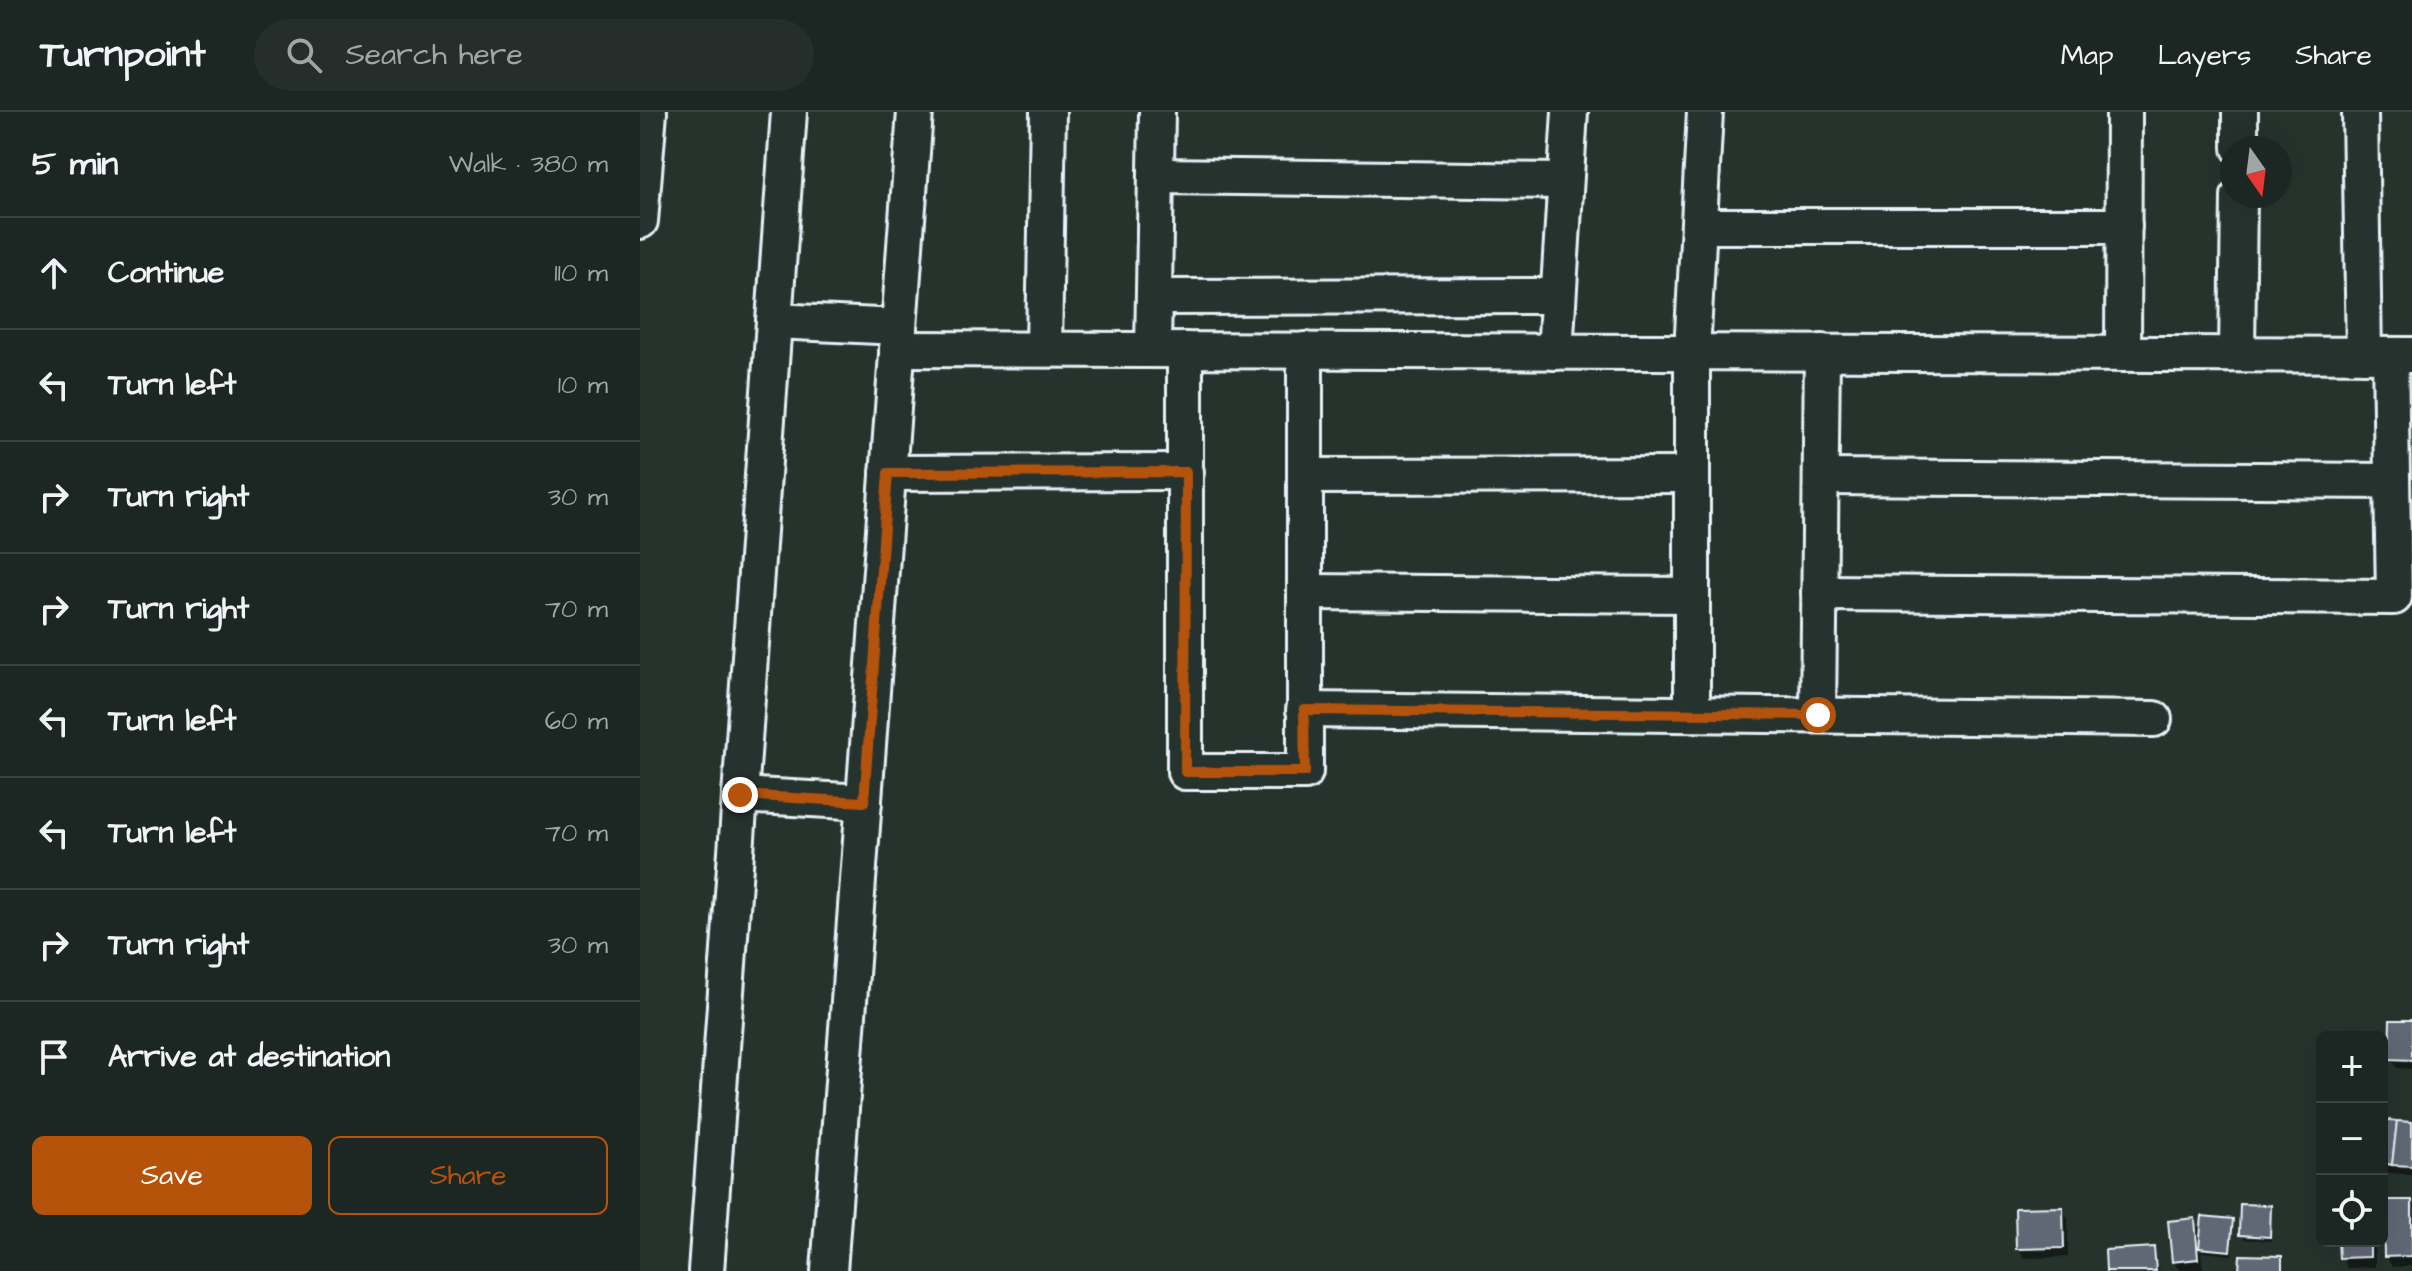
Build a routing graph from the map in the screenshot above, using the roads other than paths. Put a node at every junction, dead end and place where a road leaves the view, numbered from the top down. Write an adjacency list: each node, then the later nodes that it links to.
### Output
1 (649, 112): 15 (street)
2 (789, 112): 20 (street)
3 (915, 112): 21 (street)
4 (1048, 112): 22 (street)
5 (1157, 112): 12 (street)
6 (1570, 112): 13 (street)
7 (1705, 112): 16 (street)
8 (2124, 112): 17 (street)
9 (2240, 112): 11 (street)
10 (2360, 112): 30 (street)
11 (2240, 136)
12 (1156, 176): 13 (street); 19 (street)
13 (1565, 181): 18 (street)
14 (2239, 208): 29 (street)
15 (640, 221)
16 (1699, 226): 17 (street); 26 (street)
17 (2124, 226): 28 (street)
18 (1558, 296): 19 (street); 25 (street)
19 (1154, 297): 23 (street)
20 (774, 321): 21 (street); 44 (street)
21 (898, 338): 22 (street); 32 (street)
22 (1044, 349): 23 (street)
23 (1169, 350): 24 (street); 31 (street)
24 (1305, 350): 25 (street); 34 (street)
25 (1555, 352): 26 (street)
26 (1692, 352): 27 (street); 33 (street)
27 (1822, 352): 28 (street); 35 (street)
28 (2123, 354): 29 (street)
29 (2237, 354): 30 (street)
30 (2388, 355): 36 (street)
31 (1186, 472): 32 (street); 40 (street)
32 (888, 473): 45 (street)
33 (1692, 475): 34 (street); 39 (street)
34 (1305, 476): 37 (street)
35 (1821, 477): 36 (street); 38 (street)
36 (2392, 481): 38 (street)
37 (1305, 592): 39 (street); 40 (street)
38 (1819, 593): 42 (street)
39 (1692, 595): 41 (street)
40 (1304, 710): 41 (street)
41 (1692, 714): 42 (street)
42 (1818, 715): 43 (street)
43 (2154, 719)
44 (740, 795): 45 (street); 46 (street)
45 (864, 802): 47 (street)
46 (706, 1271)
47 (829, 1271)

